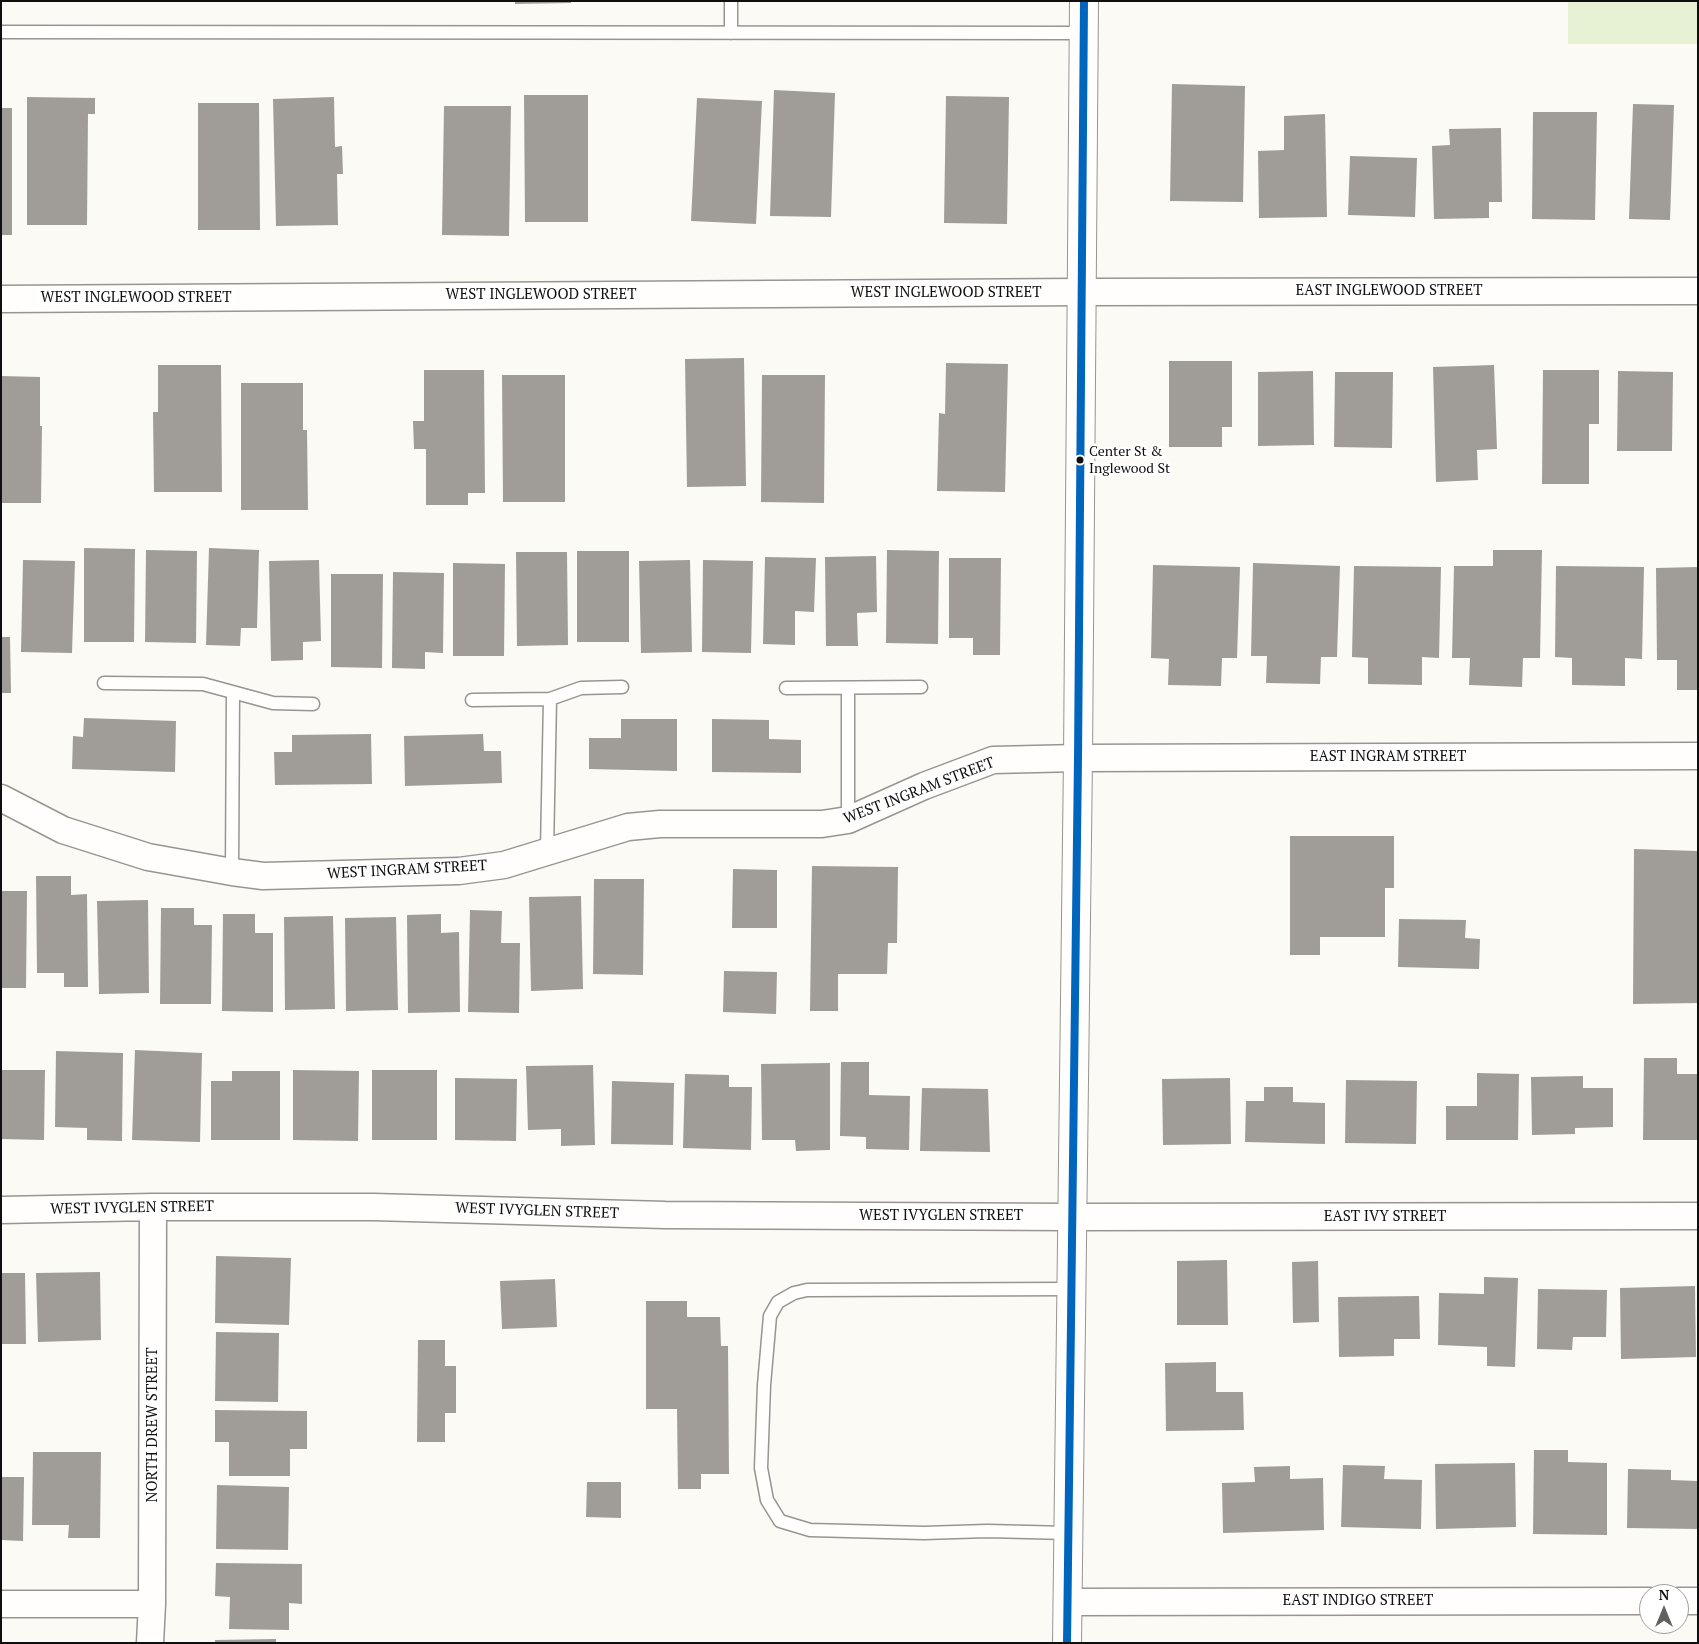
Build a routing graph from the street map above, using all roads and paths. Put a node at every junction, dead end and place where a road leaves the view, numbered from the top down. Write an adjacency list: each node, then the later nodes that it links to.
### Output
1 (731, 1): 4 (lane)
2 (1084, 1): 5 (street)
3 (1, 32): 4 (lane)
4 (731, 33): 5 (lane)
5 (1084, 33): 7 (street)
6 (1698, 291): 7 (street, EAST INGLEWOOD STREET)
7 (1081, 292): 8 (street, WEST INGLEWOOD STREET); 19 (street)
8 (1, 299)
9 (104, 683): 14 (lane)
10 (622, 686): 15 (lane)
11 (921, 686): 13 (lane)
12 (786, 688): 13 (lane)
13 (848, 688): 21 (lane)
14 (233, 693): 17 (lane); 23 (lane)
15 (550, 699): 16 (lane); 22 (lane)
16 (472, 700)
17 (313, 704)
18 (1698, 756): 19 (street, EAST INGRAM STREET)
19 (1078, 758): 21 (street, WEST INGRAM STREET); 27 (street)
20 (1, 798): 23 (street, WEST INGRAM STREET)
21 (848, 820): 22 (street, WEST INGRAM STREET)
22 (547, 851): 23 (street, WEST INGRAM STREET)
23 (232, 872)
24 (154, 1207): 25 (street, WEST IVYGLEN STREET); 27 (street, WEST IVYGLEN STREET); 33 (street, NORTH DREW STREET)
25 (1, 1210)
26 (1698, 1216): 27 (street, EAST IVY STREET)
27 (1072, 1217): 28 (street)
28 (1071, 1289): 29 (street); 29 (lane)
29 (1068, 1533): 31 (street)
30 (1639, 1601): 31 (street, EAST INDIGO STREET)
31 (1068, 1602): 35 (street)
32 (1, 1604): 33 (street)
33 (152, 1604): 34 (street, NORTH DREW STREET)
34 (150, 1643)
35 (1067, 1643)

